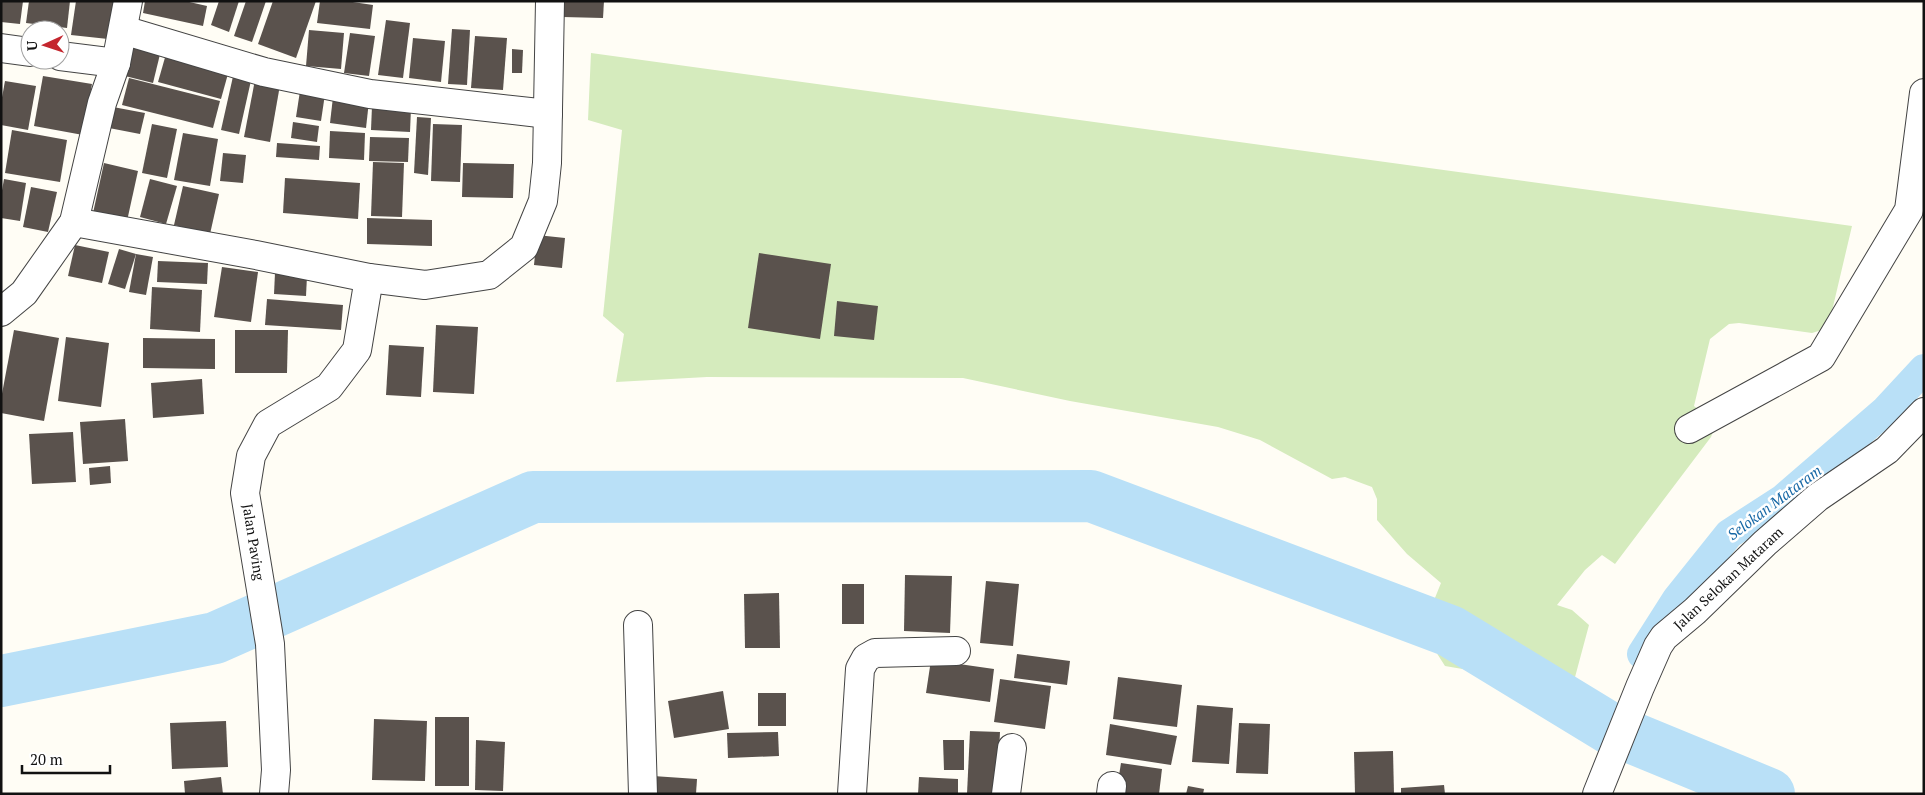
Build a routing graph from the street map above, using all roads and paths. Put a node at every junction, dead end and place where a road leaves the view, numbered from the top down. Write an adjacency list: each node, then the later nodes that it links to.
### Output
1 (128, 1): 3 (street)
2 (550, 1): 9 (street)
3 (123, 30): 7 (street); 9 (street)
4 (1, 48): 5 (street)
5 (20, 51)
6 (70, 57): 7 (street)
7 (116, 64): 10 (street)
8 (1924, 93): 14 (street)
9 (548, 114): 11 (street)
10 (74, 222): 11 (street); 12 (street)
11 (369, 278): 18 (street, Jalan Paving)
12 (1, 312)
13 (1924, 412): 22 (street, Jalan Selokan Mataram)
14 (1689, 429)
15 (638, 625): 19 (street)
16 (956, 651): 20 (street)
17 (1012, 748): 21 (street)
18 (274, 794)
19 (643, 794)
20 (852, 794)
21 (1006, 794)
22 (1597, 794)

